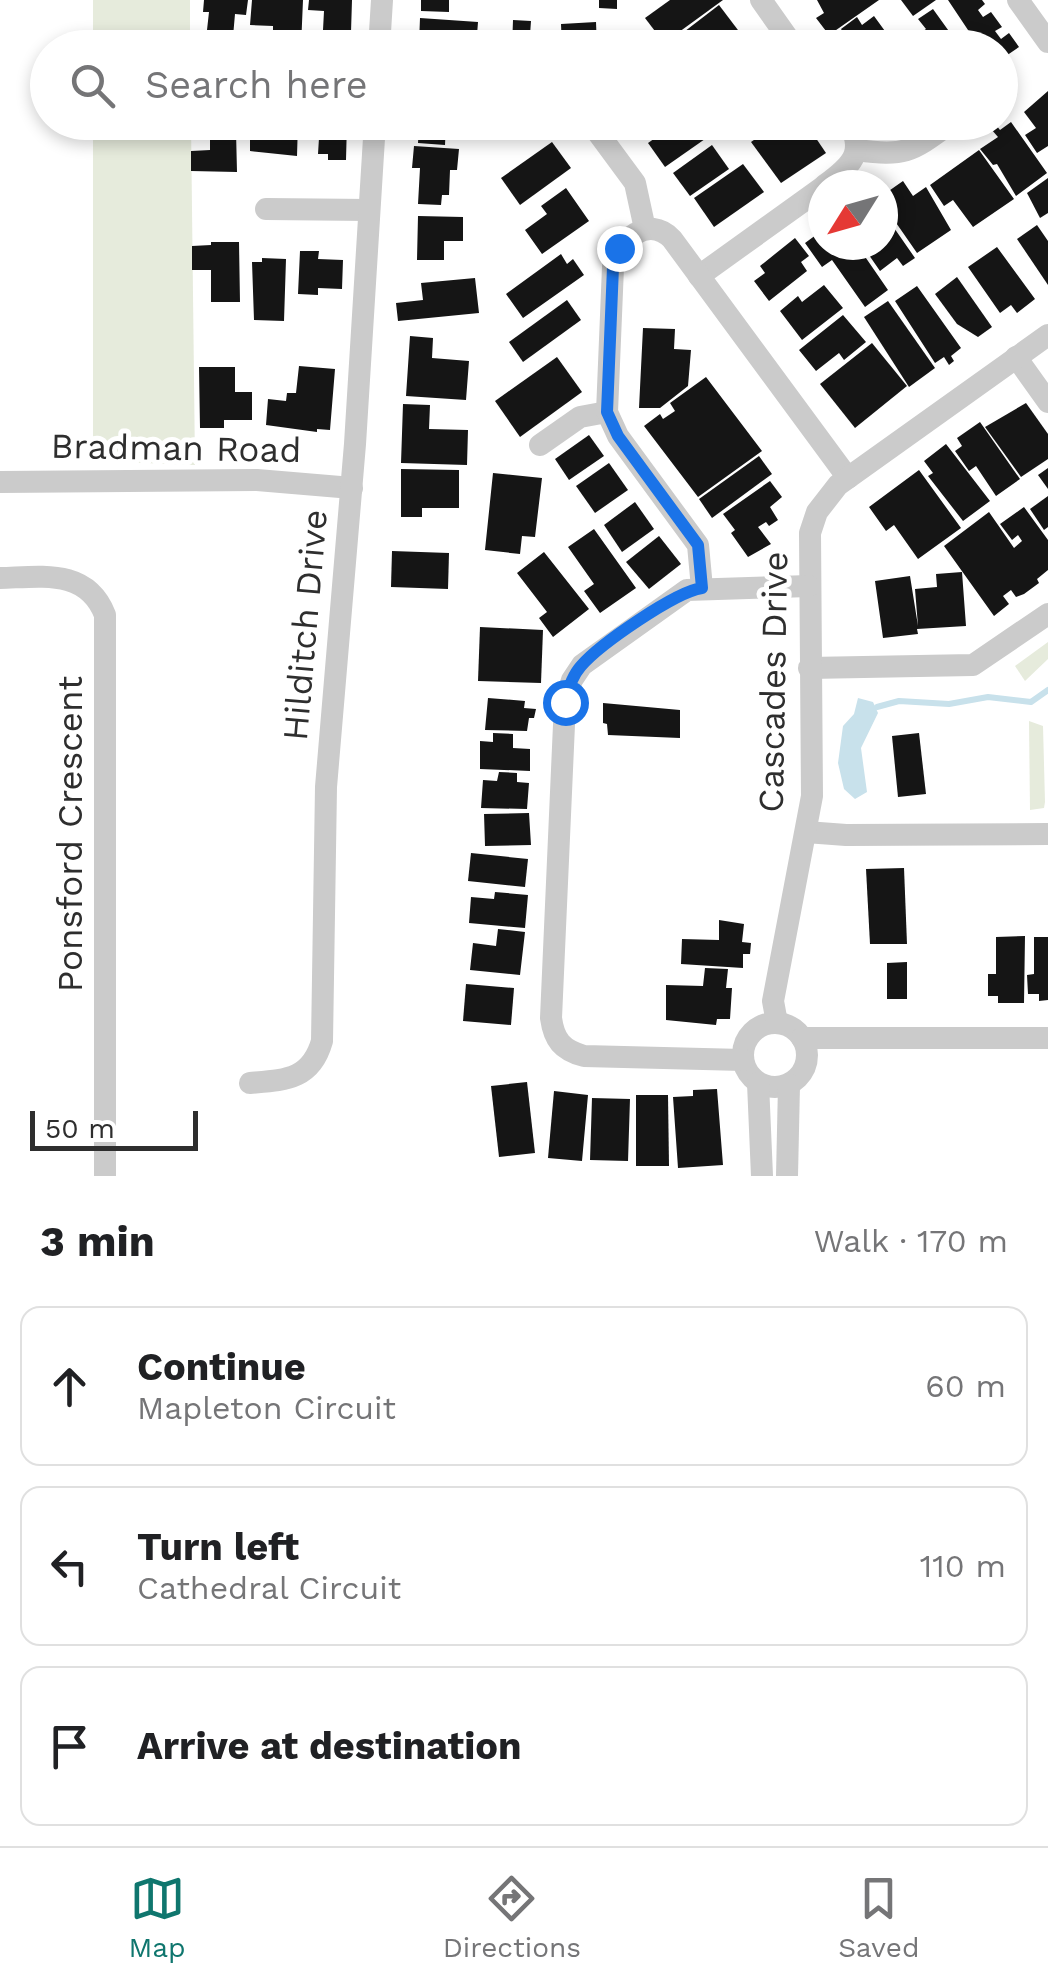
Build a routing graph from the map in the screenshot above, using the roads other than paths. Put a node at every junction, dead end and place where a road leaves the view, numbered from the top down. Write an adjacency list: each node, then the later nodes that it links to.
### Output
1 (382, 0): 4 (street)
2 (761, 0): 5 (street)
3 (1018, 0): 6 (street)
4 (380, 30)
5 (782, 30)
6 (1047, 39)
7 (374, 140): 15 (street, Hilditch Drive)
8 (604, 140): 16 (street)
9 (856, 140): 11 (street)
10 (927, 140): 11 (street)
11 (857, 150): 12 (street)
12 (844, 170)
13 (808, 198): 17 (street)
14 (266, 209): 15 (street)
15 (369, 210): 25 (street, Hilditch Drive)
16 (646, 230): 17 (street); 21 (street)
17 (700, 276): 23 (street)
18 (1048, 334): 19 (street, Cascades Drive)
19 (1016, 358): 20 (street); 23 (street, Cascades Drive)
20 (1048, 402)
21 (607, 412): 22 (street); 28 (street)
22 (540, 444)
23 (848, 478): 27 (street, Cascades Drive)
24 (0, 482): 25 (street, Bradman Road)
25 (352, 488): 39 (street, Hilditch Drive)
26 (0, 578): 41 (street, Ponsford Crescent)
27 (809, 586): 28 (street); 30 (street, Cascades Drive)
28 (702, 588): 37 (street)
29 (1048, 614): 30 (street)
30 (809, 668): 31 (street, Cascades Drive)
31 (806, 832): 32 (street); 33 (street, Cascades Drive)
32 (1048, 834)
33 (776, 1023): 34 (street); 37 (street)
34 (802, 1038): 36 (street); 38 (street)
35 (1048, 1038): 36 (street)
36 (862, 1040): 38 (street)
37 (743, 1060): 40 (street)
38 (796, 1078): 40 (street); 43 (street)
39 (250, 1083)
40 (758, 1083): 42 (street)
41 (105, 1176)
42 (762, 1176)
43 (788, 1176)

